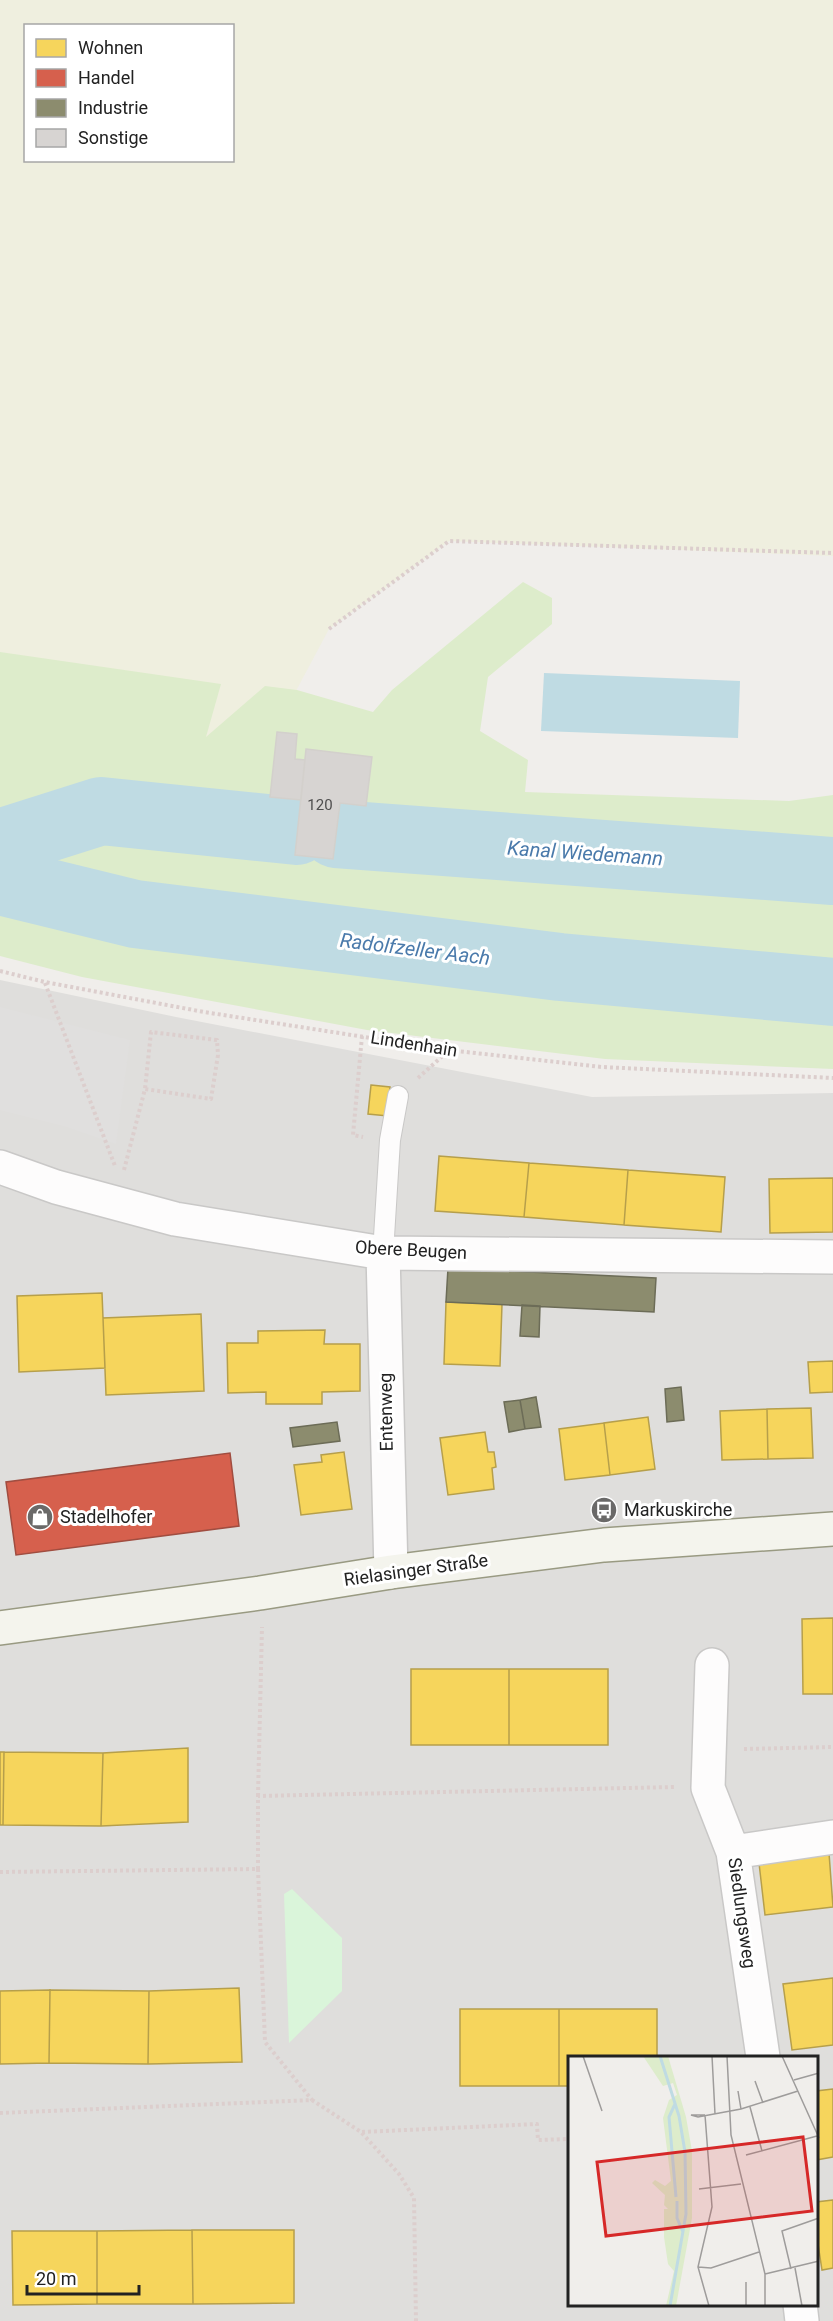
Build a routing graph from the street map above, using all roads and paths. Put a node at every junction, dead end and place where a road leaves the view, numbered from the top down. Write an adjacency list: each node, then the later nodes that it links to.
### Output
1 (833, 553): 2 (path)
2 (329, 629)
3 (0, 971): 4 (path, Lindenhain)
4 (45, 982): 5 (path, Lindenhain); 12 (path)
5 (362, 1036): 6 (path, Lindenhain); 10 (path)
6 (448, 1050): 7 (path, Lindenhain); 9 (path)
7 (833, 1078)
8 (145, 1089): 8 (path); 12 (path)
9 (398, 1096): 10 (lane)
10 (390, 1140): 13 (lane)
11 (0, 1167): 12 (street, Obere Beugen)
12 (126, 1196): 13 (street, Obere Beugen)
13 (383, 1252): 14 (street, Obere Beugen); 16 (street, Entenweg)
14 (833, 1257)
15 (833, 1529): 16 (main road, Rielasinger Straße)
16 (391, 1572): 17 (main road, Rielasinger Straße)
17 (260, 1593): 18 (main road, Rielasinger Straße); 23 (path)
18 (0, 1629)
19 (712, 1665): 21 (street, Siedlungsweg)
20 (833, 1747): 21 (path)
21 (711, 1749): 22 (street, Siedlungsweg)
22 (708, 1788): 23 (path); 25 (street, Siedlungsweg)
23 (258, 1796): 26 (path)
24 (833, 1837): 25 (street)
25 (733, 1852): 28 (street, Siedlungsweg)
26 (258, 1869): 27 (path); 29 (path)
27 (0, 1872)
28 (762, 2056)
29 (312, 2100): 30 (path); 31 (path)
30 (0, 2113)
31 (361, 2132): 32 (path); 34 (path)
32 (568, 2139)
33 (800, 2306): 35 (street)
34 (416, 2321)
35 (802, 2321)

